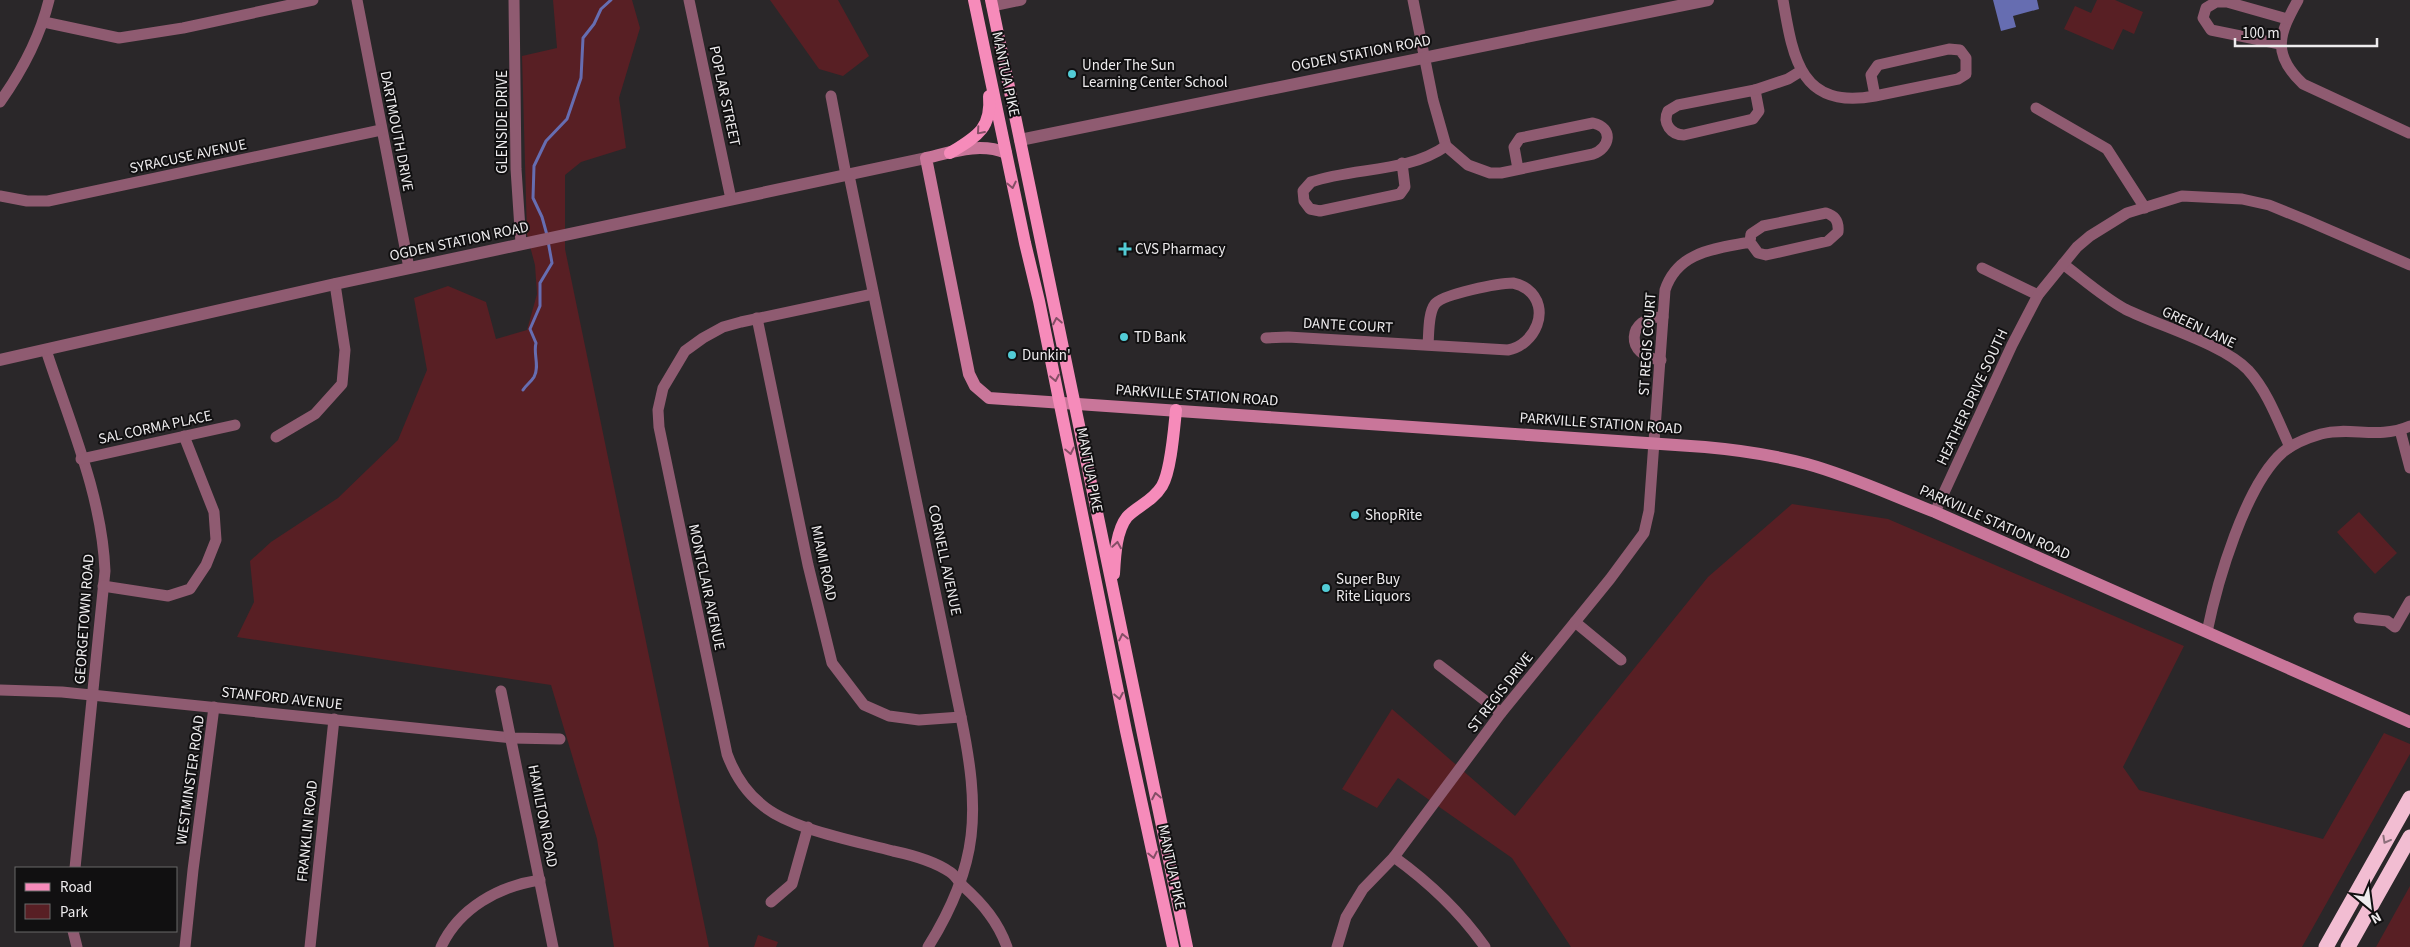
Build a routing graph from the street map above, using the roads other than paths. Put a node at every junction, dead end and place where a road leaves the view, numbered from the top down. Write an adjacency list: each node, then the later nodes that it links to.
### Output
1 (50, 0): 15 (street)
2 (313, 0): 15 (street)
3 (357, 0): 24 (street, DARTMOUTH DRIVE)
4 (514, 0): 38 (street, GLENSIDE DRIVE)
5 (689, 0): 35 (street, POPLAR STREET)
6 (970, 0): 28 (main road, one-way to 28)
7 (974, 0): 29 (main road, MANTUA PIKE)
8 (1021, 0): 13 (street)
9 (1413, 0): 17 (street)
10 (1708, 0): 17 (street, OGDEN STATION ROAD)
11 (1783, 0): 18 (street)
12 (2298, 0): 14 (street)
13 (992, 3): 26 (main road, MANTUA PIKE)
14 (2287, 19): 16 (street); 16 (street)
15 (44, 22): 22 (street)
16 (2280, 44): 25 (street)
17 (1425, 57): 26 (street, OGDEN STATION ROAD); 27 (street)
18 (1801, 71): 19 (street); 21 (street)
19 (1756, 90): 19 (street)
20 (831, 96): 33 (street, CORNELL AVENUE)
21 (1876, 96): 21 (street)
22 (0, 102)
23 (2036, 108): 36 (street)
24 (381, 130): 34 (street, SYRACUSE AVENUE); 41 (street, DARTMOUTH DRIVE)
25 (2410, 132)
26 (1020, 140): 54 (main road, MANTUA PIKE, one-way to 26)
27 (1446, 146): 31 (street); 32 (street)
28 (950, 153): 29 (main road); 30 (main road)
29 (1006, 153): 53 (main road, MANTUA PIKE, one-way to 53)
30 (926, 158): 33 (street, OGDEN STATION ROAD); 53 (main road, PARKVILLE STATION ROAD)
31 (1402, 163): 31 (street)
32 (1518, 169): 32 (street)
33 (847, 175): 35 (street, OGDEN STATION ROAD); 44 (street, CORNELL AVENUE)
34 (0, 196)
35 (731, 199): 38 (street, OGDEN STATION ROAD)
36 (2145, 208): 39 (street, HEATHER DRIVE SOUTH); 40 (street, HEATHER DRIVE SOUTH)
37 (1750, 242): 37 (street); 46 (street, ST REGIS COURT)
38 (521, 244): 41 (street, OGDEN STATION ROAD)
39 (2063, 264): 45 (street, HEATHER DRIVE SOUTH); 61 (street, GREEN LANE)
40 (2410, 264)
41 (409, 268): 43 (street, OGDEN STATION ROAD)
42 (1982, 268): 45 (street)
43 (335, 284): 50 (street, OGDEN STATION ROAD); 59 (street)
44 (873, 294): 47 (street, MONTCLAIR AVENUE); 78 (street, CORNELL AVENUE)
45 (2038, 295): 64 (street, HEATHER DRIVE SOUTH)
46 (1663, 317): 52 (street, ST REGIS COURT); 52 (street)
47 (757, 318): 78 (street, MIAMI ROAD); 84 (street, MONTCLAIR AVENUE)
48 (1266, 338): 49 (street, DANTE COURT)
49 (1428, 345): 49 (street, DANTE COURT)
50 (46, 350): 51 (street, OGDEN STATION ROAD); 62 (street, GEORGETOWN ROAD)
51 (0, 360)
52 (1661, 360): 60 (street, ST REGIS COURT)
53 (1060, 403): 54 (main road, PARKVILLE STATION ROAD); 99 (main road, MANTUA PIKE, one-way to 99)
54 (1074, 403): 55 (main road, PARKVILLE STATION ROAD); 66 (main road, MANTUA PIKE)
55 (1176, 410): 60 (main road, PARKVILLE STATION ROAD); 66 (main road, one-way to 55)
56 (235, 425): 58 (street, SAL CORMA PLACE)
57 (2405, 428): 61 (street); 63 (street)
58 (184, 436): 62 (street, SAL CORMA PLACE); 65 (street)
59 (276, 437)
60 (1654, 444): 64 (main road, PARKVILLE STATION ROAD); 69 (street, ST REGIS DRIVE)
61 (2290, 447): 70 (street)
62 (81, 459): 65 (street, GEORGETOWN ROAD)
63 (2410, 468)
64 (1935, 512): 70 (main road, PARKVILLE STATION ROAD)
65 (103, 586): 75 (street, GEORGETOWN ROAD)
66 (1114, 594): 100 (main road, MANTUA PIKE, one-way to 66)
67 (2410, 601): 68 (street)
68 (2359, 618)
69 (1575, 622): 71 (street); 77 (street, ST REGIS DRIVE)
70 (2207, 632): 80 (main road, PARKVILLE STATION ROAD)
71 (1621, 660)
72 (1439, 665): 77 (street)
73 (0, 690): 75 (street, STANFORD AVENUE)
74 (501, 691): 81 (street, HAMILTON ROAD)
75 (93, 695): 76 (street, STANFORD AVENUE); 87 (street, GEORGETOWN ROAD)
76 (214, 706): 79 (street, STANFORD AVENUE); 93 (street, WESTMINSTER ROAD)
77 (1502, 713): 86 (street, ST REGIS DRIVE)
78 (961, 716): 89 (street, CORNELL AVENUE)
79 (334, 719): 81 (street, STANFORD AVENUE); 94 (street, FRANKLIN ROAD)
80 (2410, 722)
81 (512, 738): 82 (street, STANFORD AVENUE); 88 (street, HAMILTON ROAD)
82 (560, 739)
83 (2410, 798): 103 (highway, one-way to 103)
84 (808, 827): 89 (street, MONTCLAIR AVENUE); 90 (street)
85 (2410, 836): 104 (highway)
86 (1394, 857): 101 (street, ST REGIS DRIVE); 102 (street)
87 (75, 867)
88 (540, 880): 95 (street); 96 (street, HAMILTON ROAD)
89 (961, 884): 97 (street, CORNELL AVENUE); 98 (street, MONTCLAIR AVENUE)
90 (771, 902)
91 (73, 932): 92 (street)
92 (77, 947)
93 (185, 947)
94 (310, 947)
95 (441, 947)
96 (554, 947)
97 (928, 947)
98 (1007, 947)
99 (1173, 947)
100 (1187, 947)
101 (1337, 947)
102 (1485, 947)
103 (2326, 947)
104 (2348, 947)

